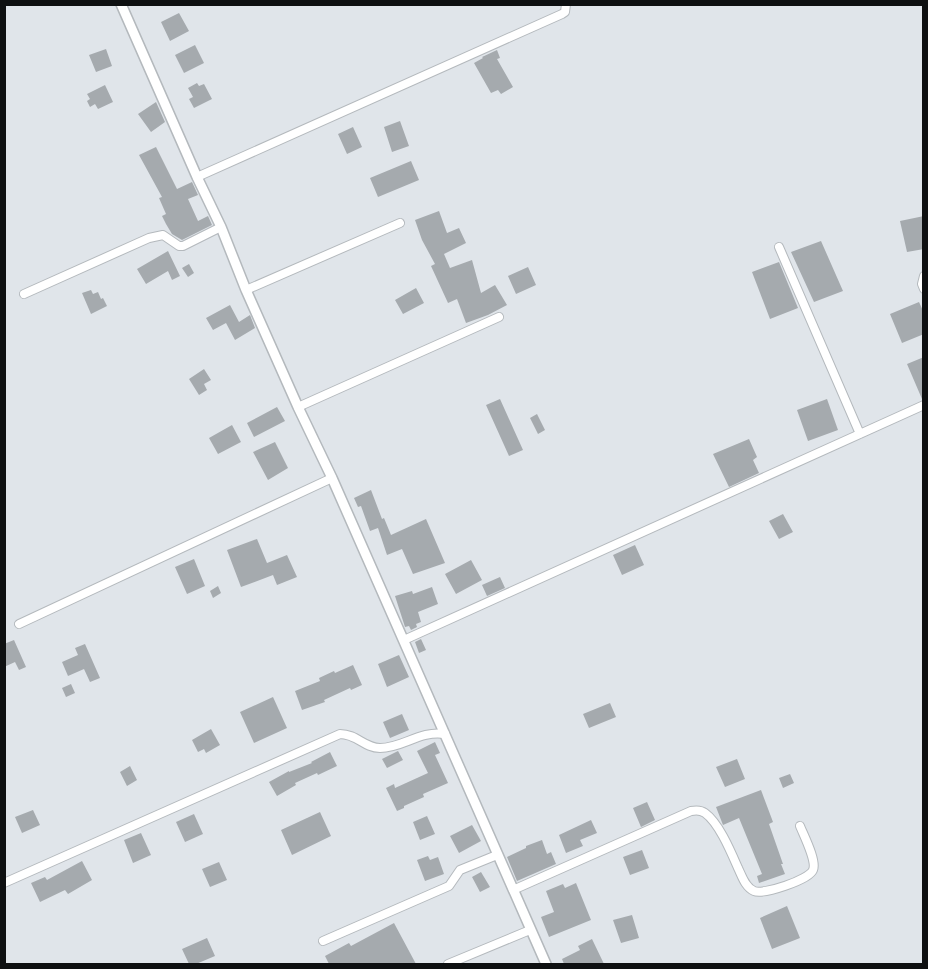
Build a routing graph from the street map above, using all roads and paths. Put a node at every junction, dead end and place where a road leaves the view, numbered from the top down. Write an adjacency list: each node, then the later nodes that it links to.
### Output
1 (121, 4): 3 (street)
2 (566, 4): 3 (street)
3 (197, 177): 5 (street)
4 (400, 223): 9 (street)
5 (221, 227): 9 (street); 10 (street)
6 (779, 247): 14 (street)
7 (924, 276): 8 (street)
8 (924, 289)
9 (246, 290): 13 (street)
10 (24, 294)
11 (500, 317): 13 (street)
12 (924, 405): 14 (street)
13 (298, 407): 15 (street)
14 (860, 434): 17 (street)
15 (332, 478): 16 (street); 17 (street)
16 (19, 624)
17 (404, 640): 18 (street)
18 (445, 734): 20 (street); 21 (street)
19 (800, 826): 22 (street)
20 (497, 855): 22 (street); 24 (street)
21 (4, 884)
22 (513, 890): 23 (street)
23 (530, 930): 25 (street); 26 (street)
24 (323, 941)
25 (448, 964)
26 (546, 964)

